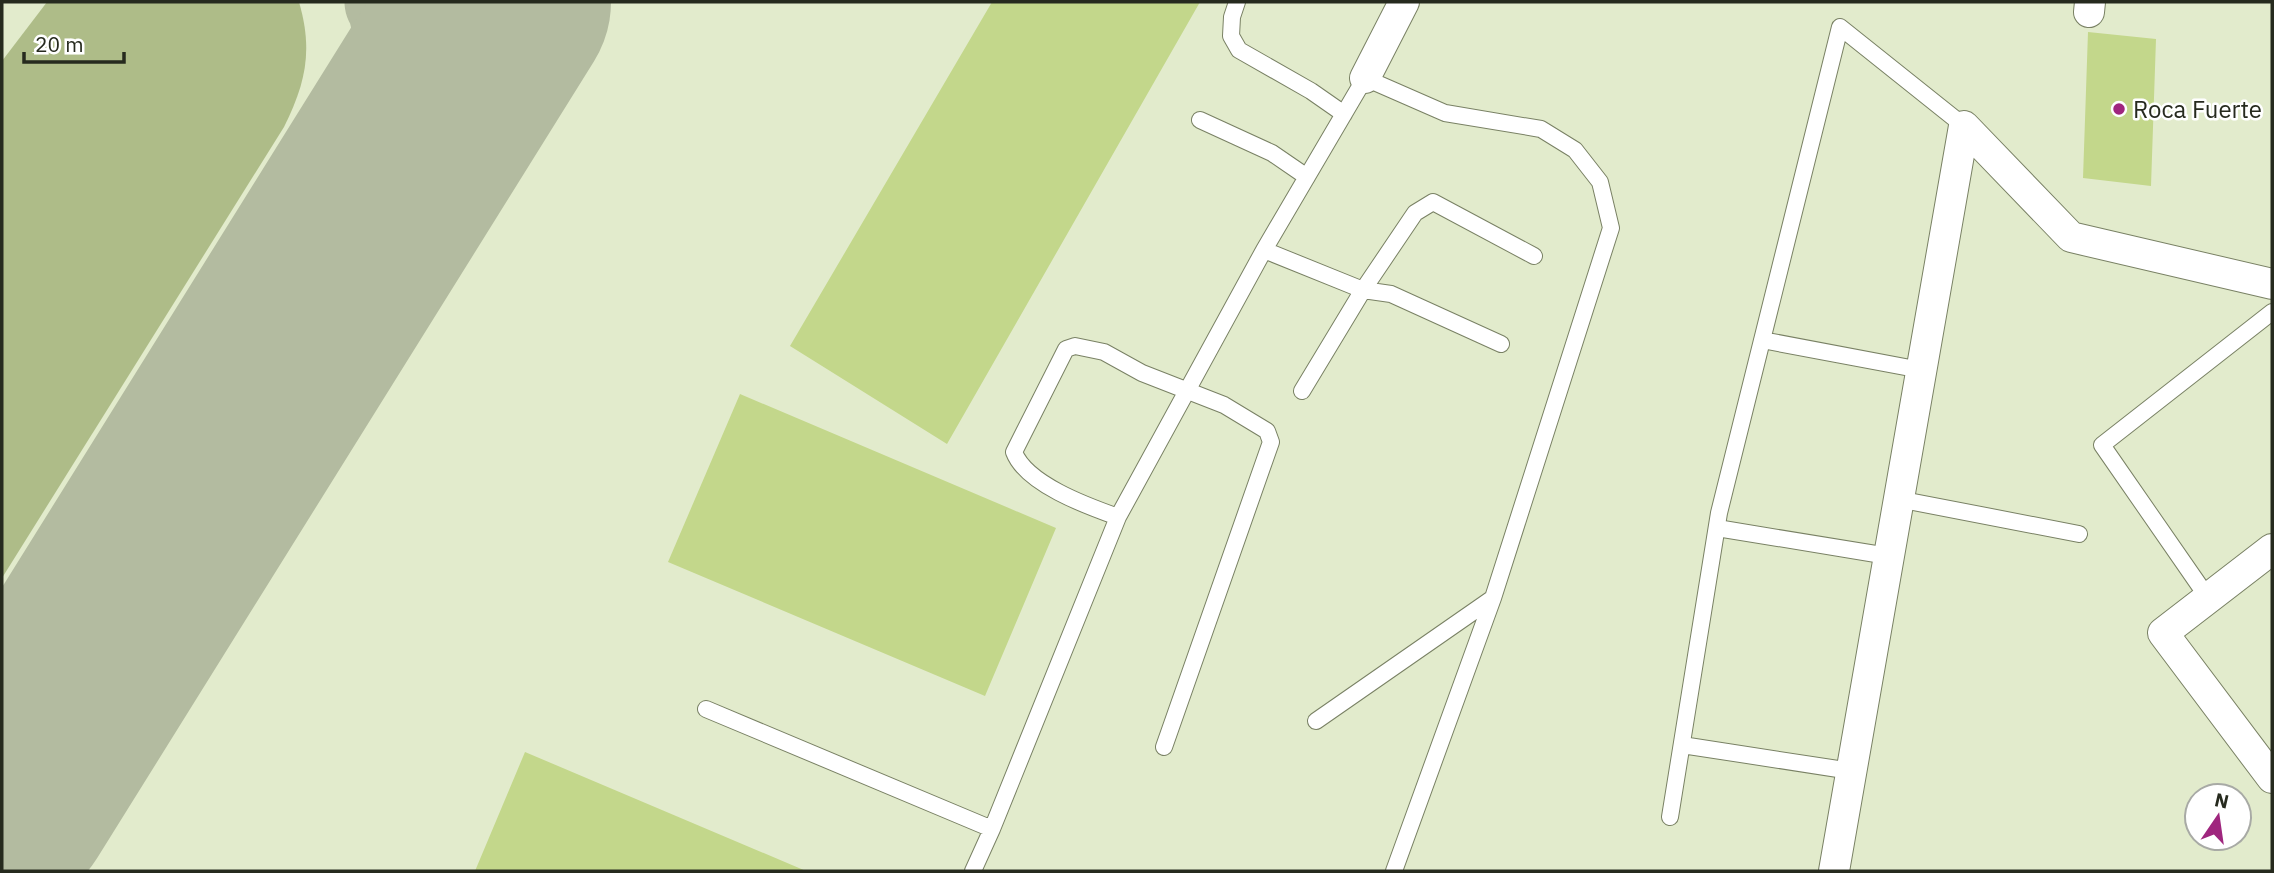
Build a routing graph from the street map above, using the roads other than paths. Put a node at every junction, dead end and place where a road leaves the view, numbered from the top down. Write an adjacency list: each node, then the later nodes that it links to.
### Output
1 (1237, 2): 4 (lane)
2 (1404, 2): 3 (street)
3 (1365, 78): 4 (lane); 24 (lane)
4 (1344, 114): 7 (lane)
5 (1200, 120): 7 (lane)
6 (1964, 126): 10 (street); 13 (lane); 15 (street)
7 (1307, 177): 8 (lane)
8 (1264, 250): 11 (lane); 16 (lane)
9 (1534, 256): 11 (lane)
10 (2272, 284)
11 (1363, 290): 14 (lane); 17 (lane)
12 (2272, 312): 25 (lane)
13 (1762, 340): 15 (lane); 20 (lane)
14 (1501, 344)
15 (1921, 370): 18 (street)
16 (1186, 391): 19 (lane); 19 (lane); 29 (lane)
17 (1303, 391)
18 (1898, 499): 21 (lane); 23 (street)
19 (1118, 517): 33 (lane)
20 (1717, 528): 23 (lane); 28 (lane)
21 (2079, 534)
22 (2272, 548): 25 (street)
23 (1888, 556): 30 (street)
24 (1493, 598): 27 (lane); 35 (lane)
25 (2208, 598): 31 (street)
26 (706, 709): 33 (lane)
27 (1316, 721)
28 (1682, 745): 30 (lane); 32 (lane)
29 (1164, 747)
30 (1851, 771): 36 (street)
31 (2272, 778)
32 (1670, 817)
33 (992, 829): 34 (lane)
34 (973, 871)
35 (1394, 871)
36 (1834, 871)

